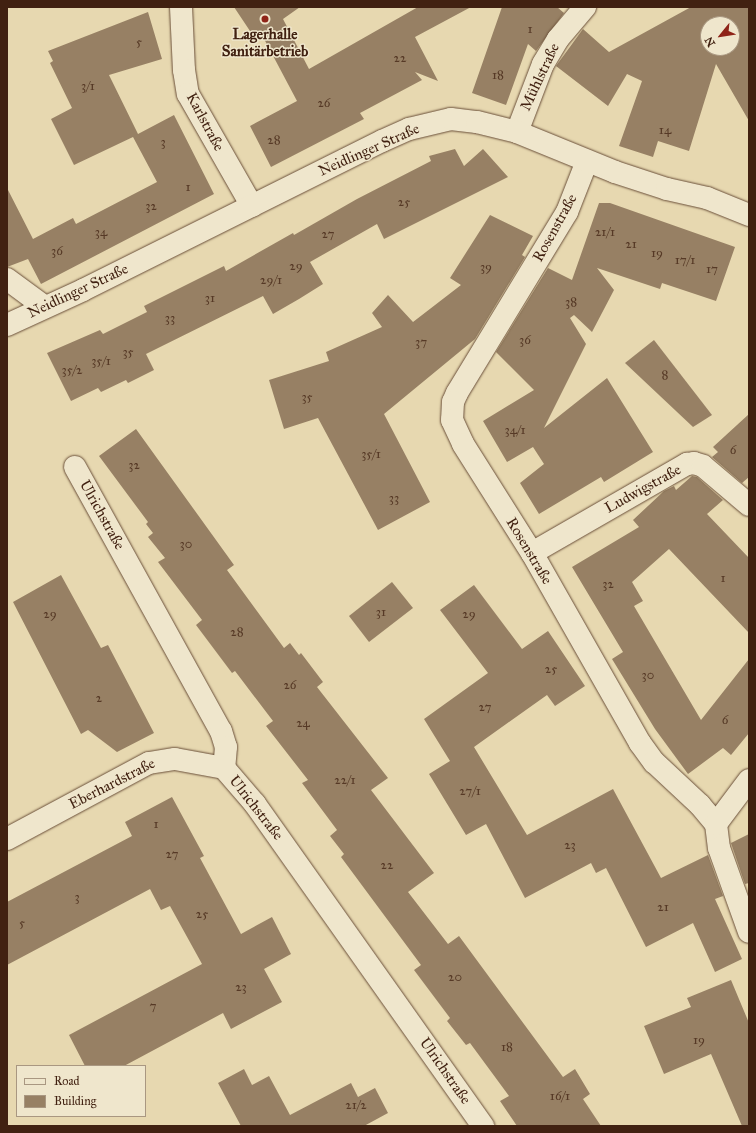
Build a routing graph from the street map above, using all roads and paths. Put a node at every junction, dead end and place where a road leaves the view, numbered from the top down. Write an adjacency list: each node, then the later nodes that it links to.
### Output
1 (181, 7): 5 (street, Karlstraße)
2 (585, 7): 3 (street, Mühlstraße)
3 (517, 132): 4 (street, Neidlinger Straße); 5 (street, Neidlinger Straße)
4 (587, 161): 6 (street, Neidlinger Straße); 12 (street, Rosenstraße)
5 (252, 206): 8 (street, Neidlinger Straße)
6 (749, 215)
7 (7, 279): 8 (street)
8 (45, 308): 9 (street, Neidlinger Straße)
9 (7, 325)
10 (75, 467): 13 (street, Ulrichstraße)
11 (749, 505): 12 (street, Ludwigstraße)
12 (532, 552): 15 (street, Rosenstraße)
13 (224, 768): 16 (street, Eberhardstraße); 18 (street, Ulrichstraße)
14 (749, 780): 15 (street)
15 (716, 824): 17 (street)
16 (7, 839)
17 (749, 932)
18 (483, 1126)

